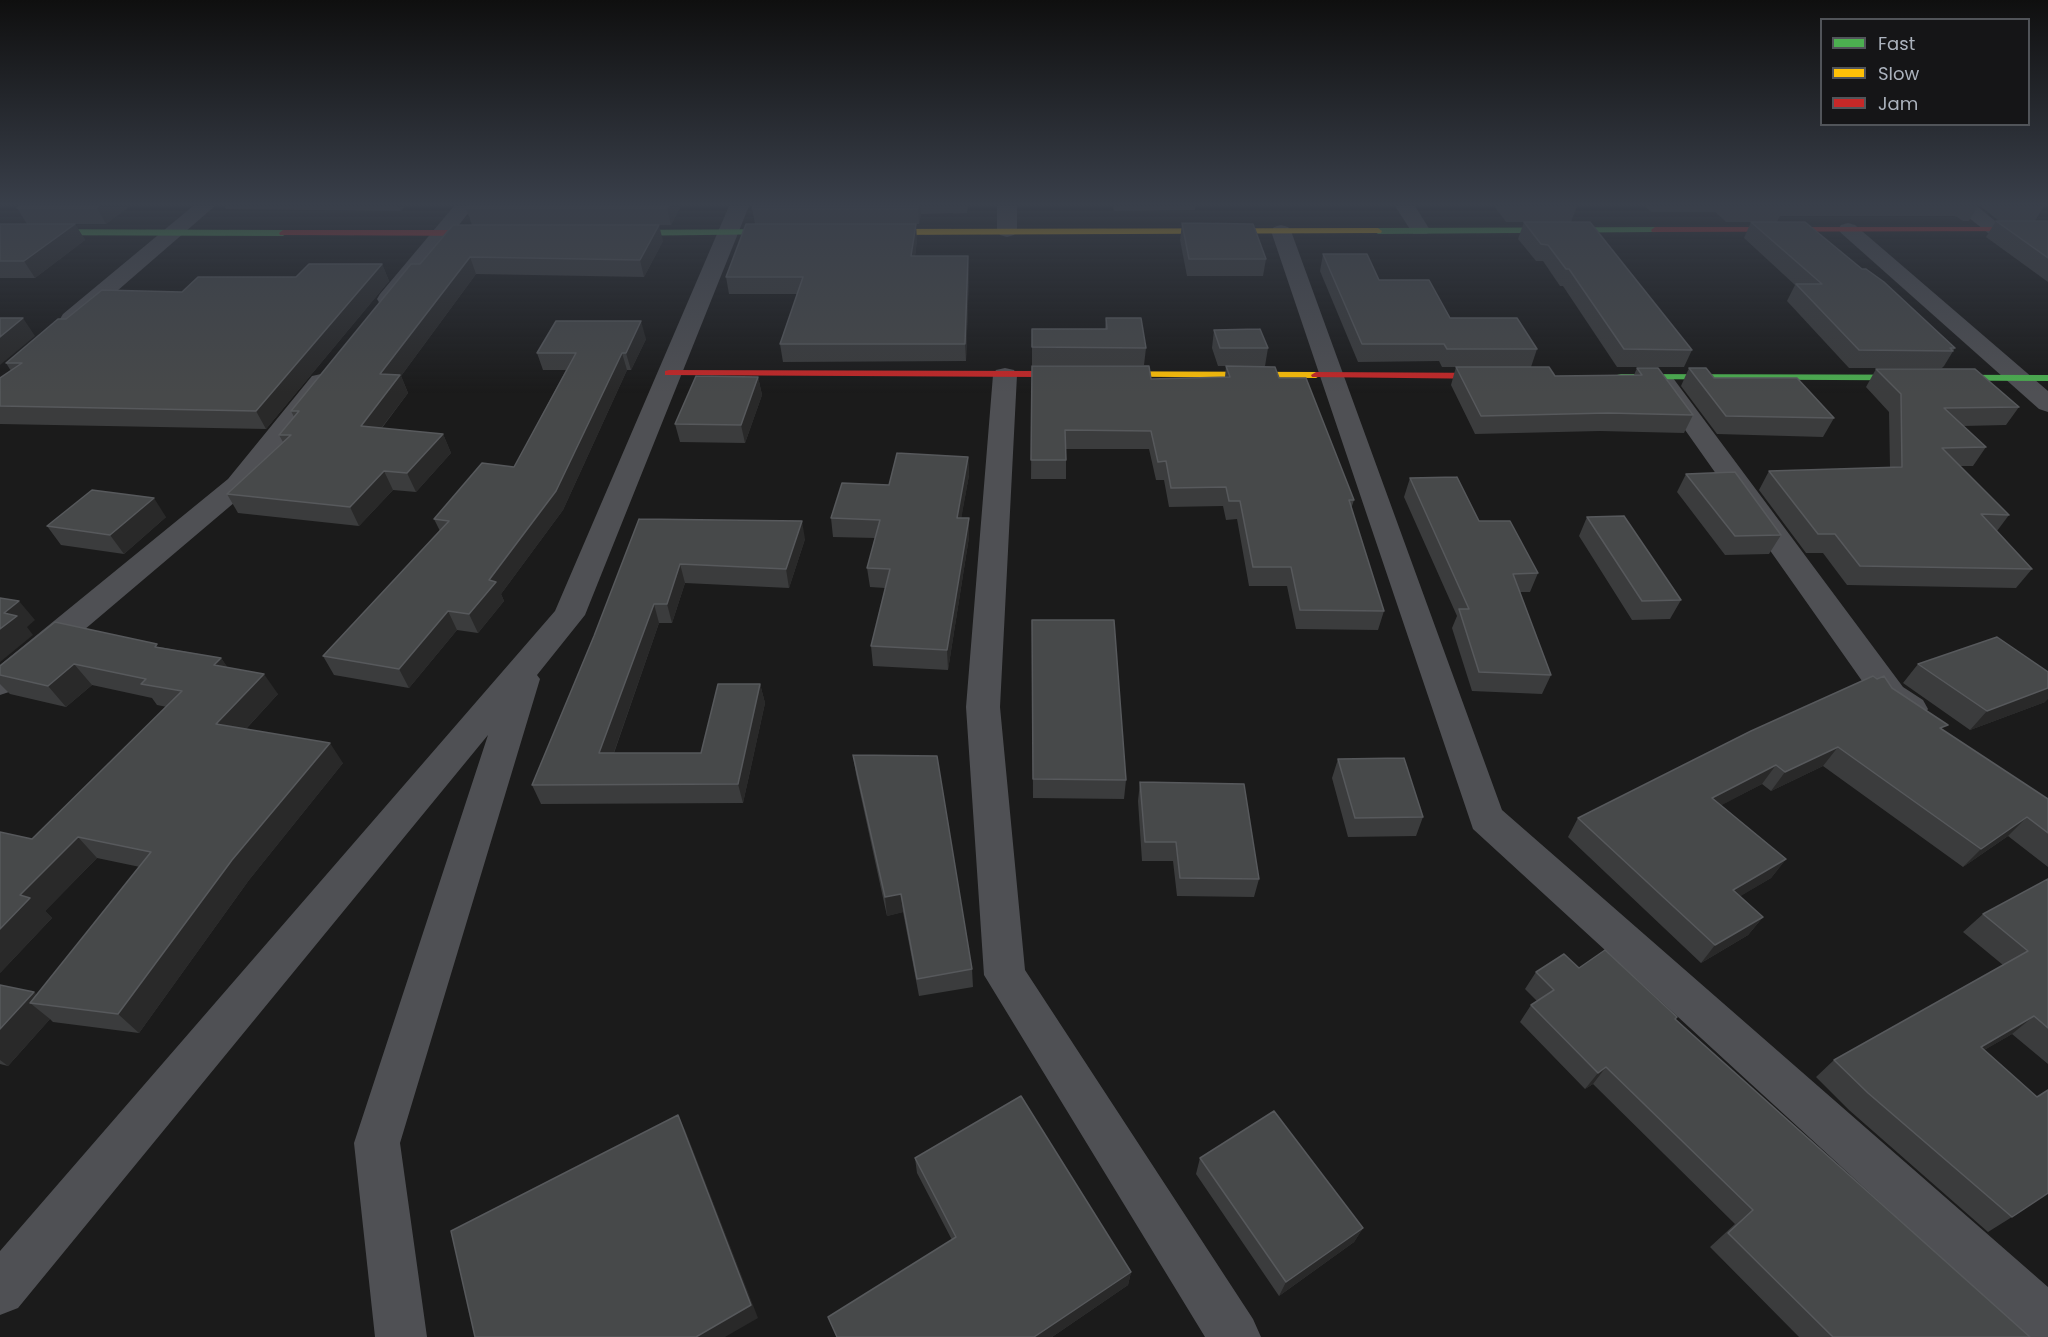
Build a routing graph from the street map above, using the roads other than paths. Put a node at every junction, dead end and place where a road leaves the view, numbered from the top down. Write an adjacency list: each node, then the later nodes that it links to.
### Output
1 (131, 268): 7 (street)
2 (413, 268): 6 (street)
3 (712, 268): 9 (street)
4 (1294, 268): 11 (street)
5 (1893, 268): 15 (street)
6 (369, 323)
7 (54, 334)
8 (339, 359): 19 (street)
9 (669, 373): 10 (main road); 18 (street)
10 (1005, 375): 11 (main road); 24 (street)
11 (1332, 376): 12 (main road); 22 (street)
12 (1507, 376)
13 (1612, 377): 14 (main road)
14 (1659, 377): 15 (main road); 20 (street)
15 (2018, 378): 16 (main road); 17 (street)
16 (2048, 378)
17 (2048, 404)
18 (528, 663): 21 (street); 23 (street)
19 (0, 682)
20 (1931, 723)
21 (0, 1290)
22 (2048, 1321)
23 (401, 1337)
24 (1235, 1337)

